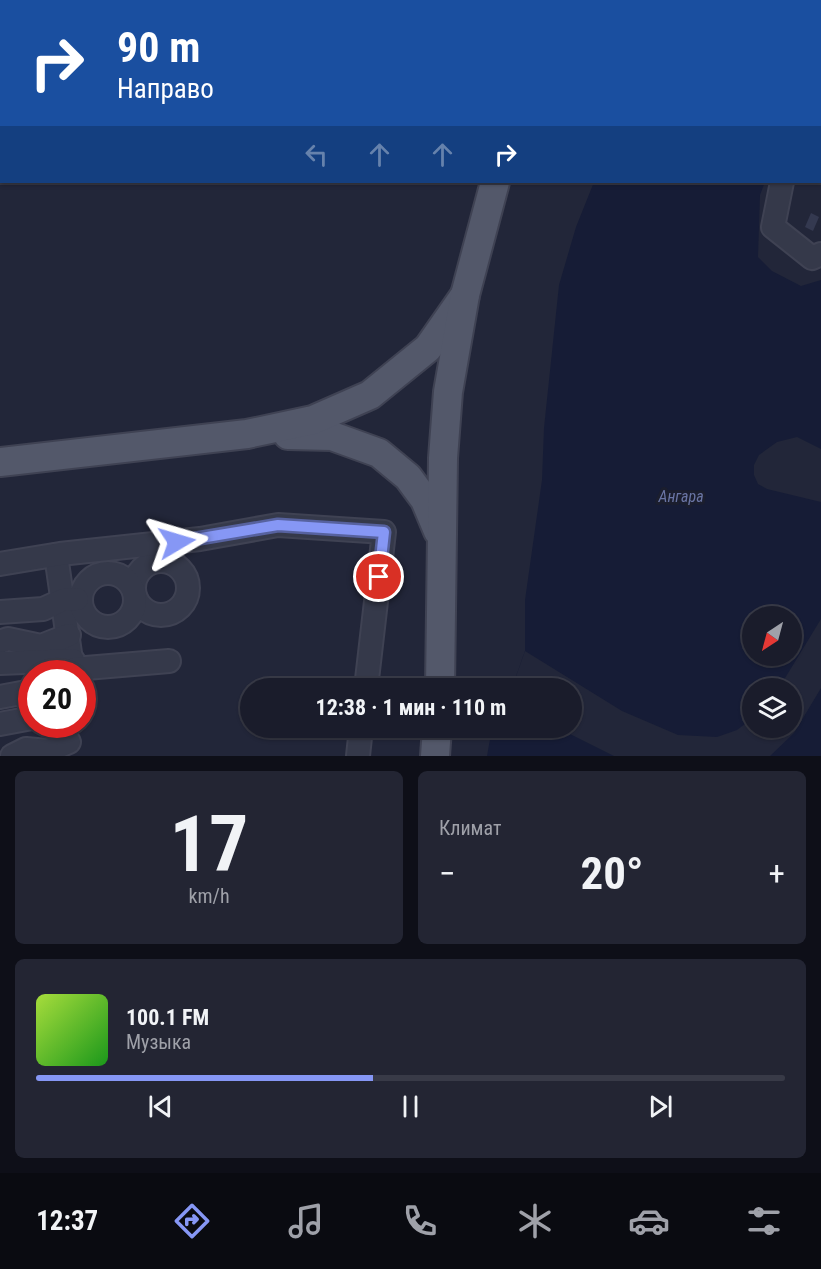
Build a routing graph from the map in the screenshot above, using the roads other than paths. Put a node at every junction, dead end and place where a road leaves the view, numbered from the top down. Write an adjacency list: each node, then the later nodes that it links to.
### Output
1 (495, 183): 4 (main road)
2 (782, 183): 3 (lane)
3 (821, 254)
4 (465, 295): 5 (main road); 7 (main road)
5 (247, 434): 6 (main road); 7 (main road)
6 (0, 462)
7 (442, 542): 20 (main road)
8 (56, 555): 9 (lane); 10 (lane); 19 (lane)
9 (0, 564)
10 (72, 599): 10 (lane); 11 (lane); 12 (lane)
11 (0, 612)
12 (69, 635): 13 (lane); 14 (lane)
13 (0, 642)
14 (72, 660)
15 (169, 661): 18 (lane)
16 (0, 663): 17 (lane)
17 (18, 664)
18 (96, 666)
19 (367, 678)
20 (440, 678)
21 (18, 694): 22 (lane)
22 (0, 697)
23 (18, 721): 24 (lane)
24 (0, 724)
25 (67, 738): 28 (lane)
26 (361, 738): 29 (lane)
27 (436, 738): 30 (main road)
28 (12, 756)
29 (358, 756)
30 (435, 756)

